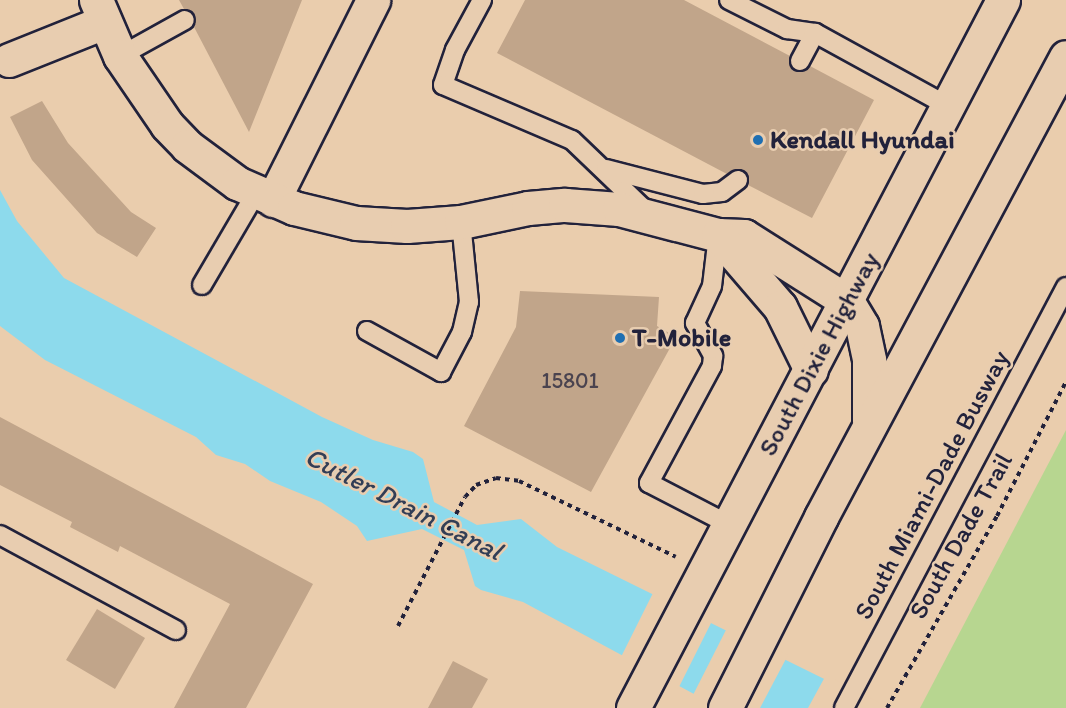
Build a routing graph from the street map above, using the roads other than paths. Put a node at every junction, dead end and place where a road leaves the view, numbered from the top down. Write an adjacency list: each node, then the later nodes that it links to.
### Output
1 (374, 0): 15 (main road)
2 (482, 0): 13 (lane)
3 (729, 0): 7 (lane)
4 (1004, 0): 12 (main road, South Dixie Highway)
5 (100, 11): 8 (main road); 10 (main road)
6 (185, 20): 8 (lane)
7 (814, 33): 11 (lane); 12 (lane)
8 (120, 56): 15 (main road)
9 (1066, 57): 24 (main road)
10 (9, 60)
11 (800, 61)
12 (948, 106): 21 (main road, South Dixie Highway)
13 (600, 167): 14 (lane); 16 (lane)
14 (738, 180)
15 (265, 197): 17 (main road); 19 (lane)
16 (650, 216): 17 (main road); 18 (main road)
17 (461, 222): 22 (lane)
18 (718, 235): 21 (main road); 23 (main road); 25 (lane)
19 (202, 285)
20 (1066, 287): 30 (lane, South Miami-Dade Busway)
21 (847, 301): 23 (main road, South Dixie Highway); 24 (main road)
22 (367, 331)
23 (811, 370): 25 (main road, South Dixie Highway)
24 (868, 432): 29 (main road)
25 (730, 525): 28 (main road, South Dixie Highway)
26 (0, 535): 27 (lane)
27 (176, 630)
28 (634, 706)
29 (725, 708)
30 (844, 708)

